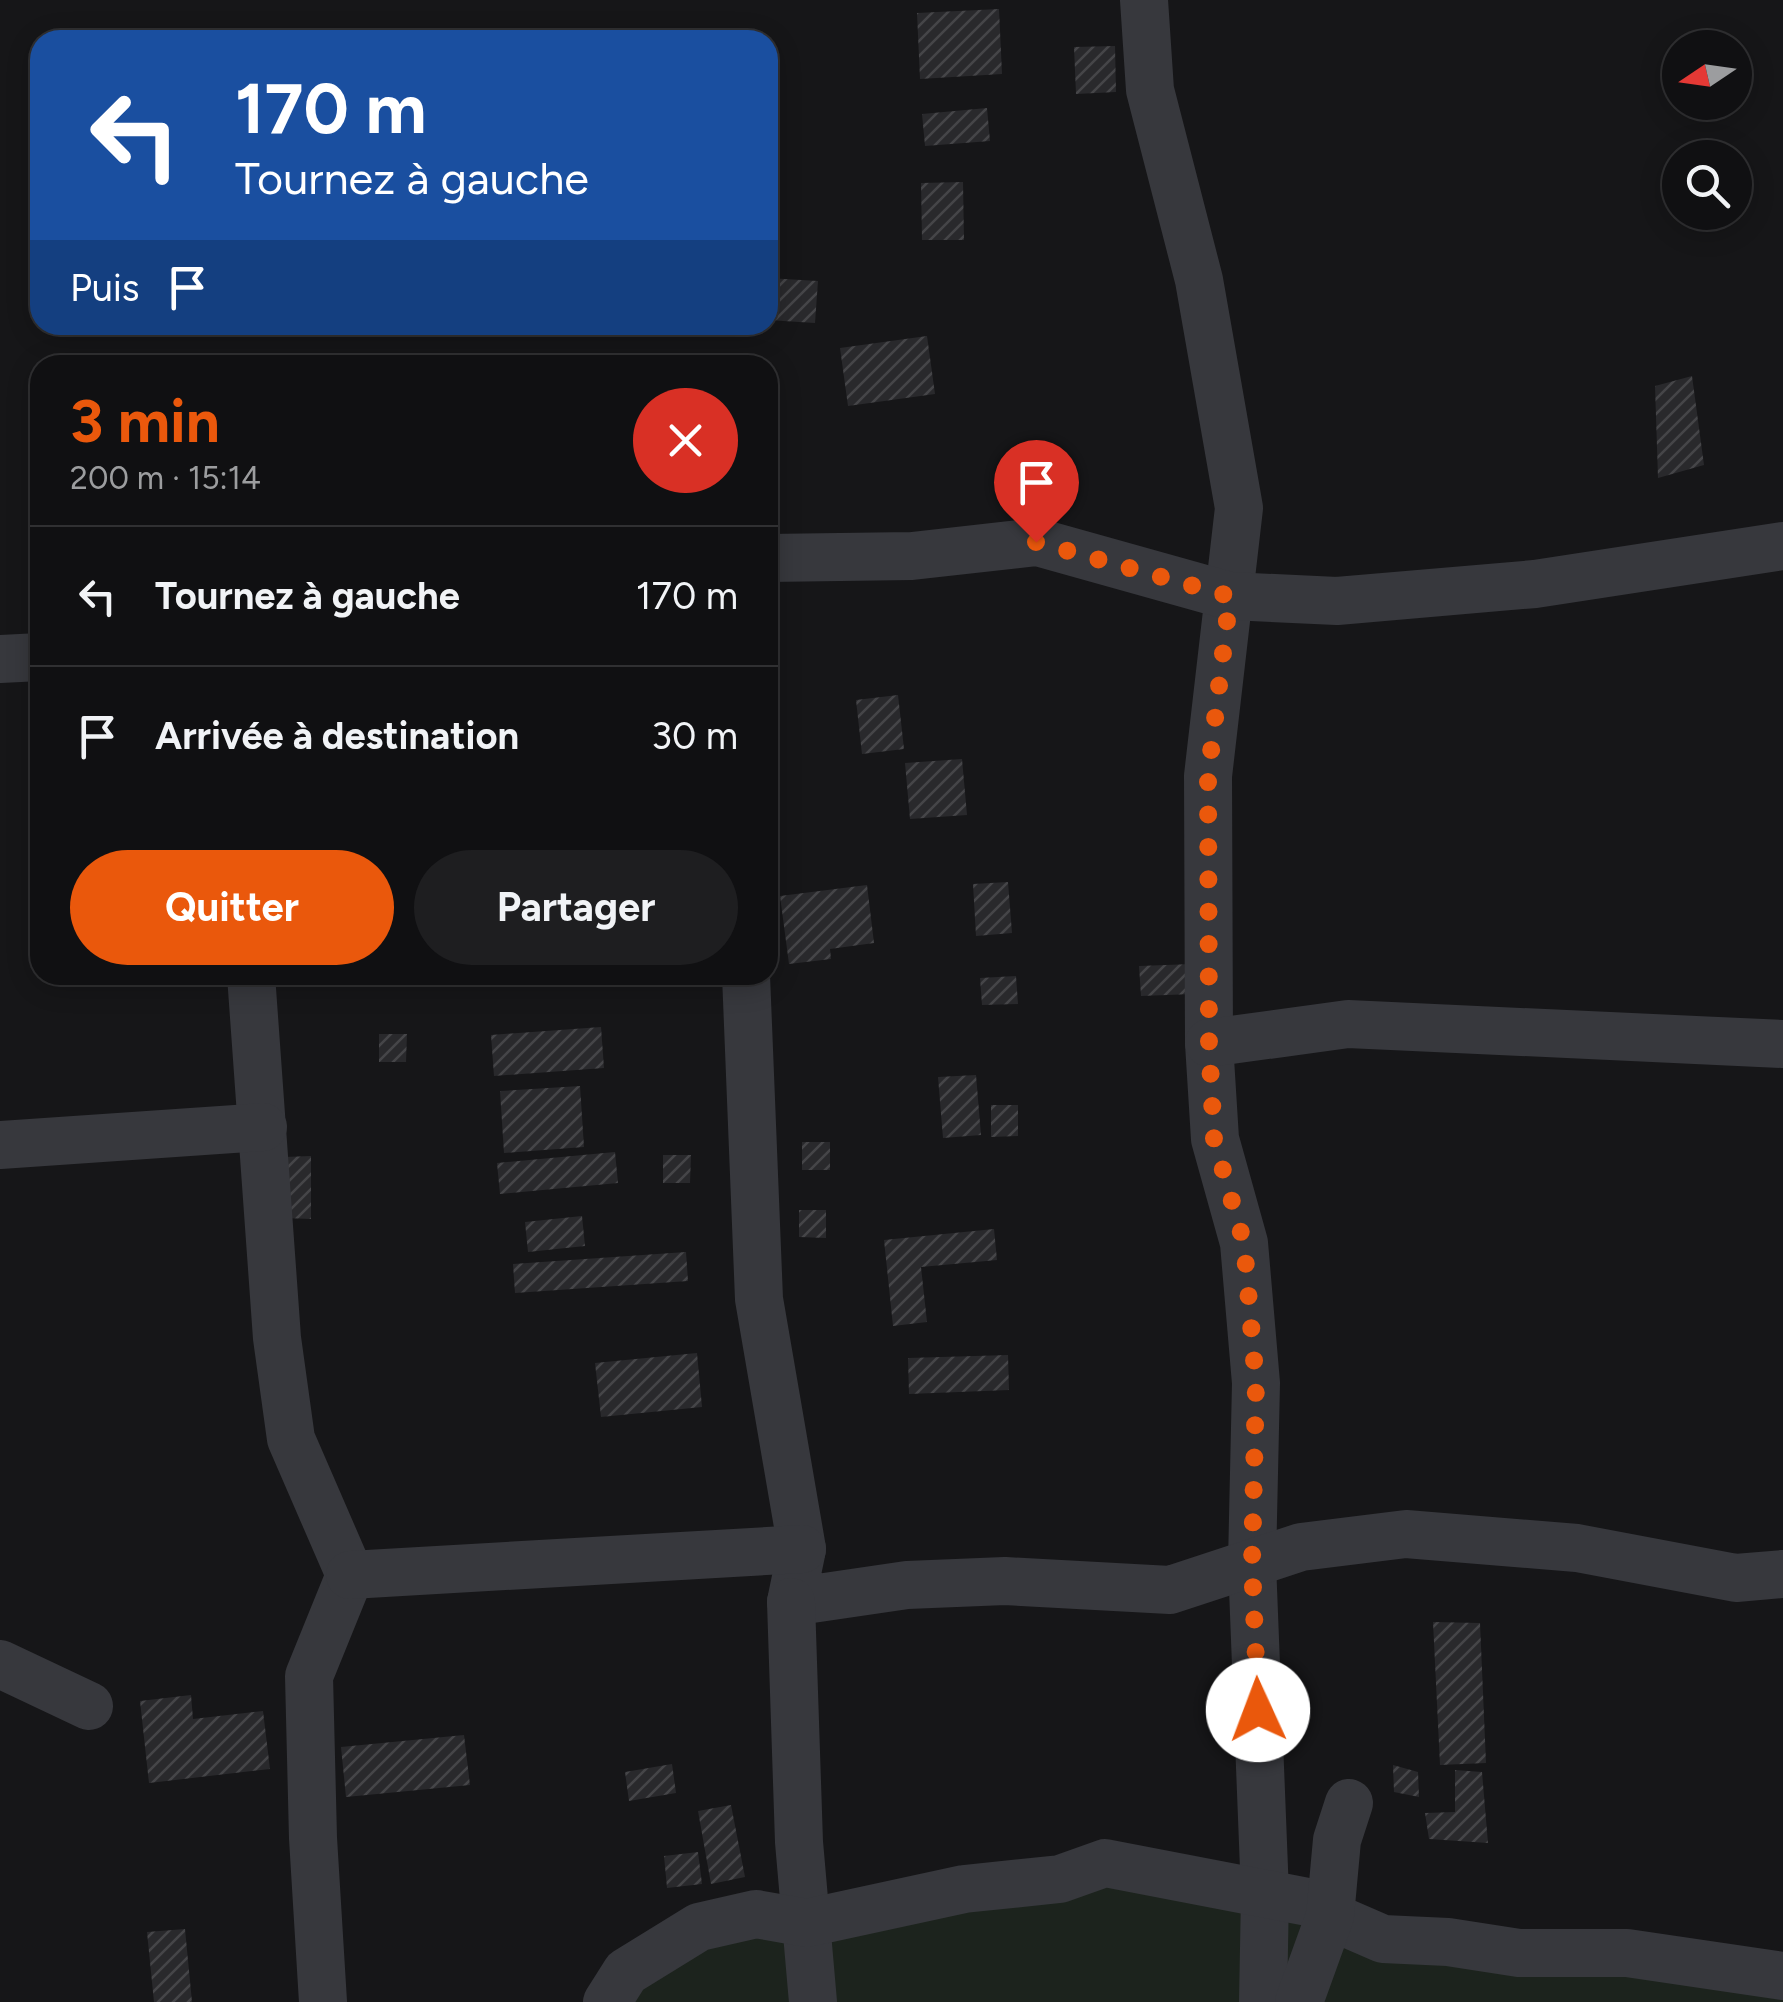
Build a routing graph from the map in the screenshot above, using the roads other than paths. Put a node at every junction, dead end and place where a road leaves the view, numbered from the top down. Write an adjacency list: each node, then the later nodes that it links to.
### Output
1 (1144, 0): 4 (street)
2 (1783, 546): 4 (street)
3 (778, 558): 4 (street)
4 (1230, 596): 9 (street)
5 (30, 658): 6 (street)
6 (0, 659)
7 (252, 985): 11 (street)
8 (746, 985): 13 (street)
9 (1209, 1043): 10 (street); 14 (street)
10 (1783, 1044)
11 (263, 1128): 12 (street); 16 (street)
12 (0, 1145)
13 (802, 1549): 16 (street); 17 (street)
14 (1252, 1563): 15 (street); 17 (street); 21 (street)
15 (1783, 1574)
16 (350, 1576): 25 (street)
17 (791, 1602): 23 (street)
18 (0, 1664): 19 (street)
19 (90, 1706)
20 (1349, 1803): 22 (street)
21 (1266, 1894): 22 (street); 23 (street); 28 (street)
22 (1330, 1916): 24 (street); 29 (street)
23 (806, 1923): 26 (street); 27 (street)
24 (1783, 1976)
25 (323, 2002)
26 (608, 2002)
27 (813, 2002)
28 (1263, 2002)
29 (1299, 2002)

